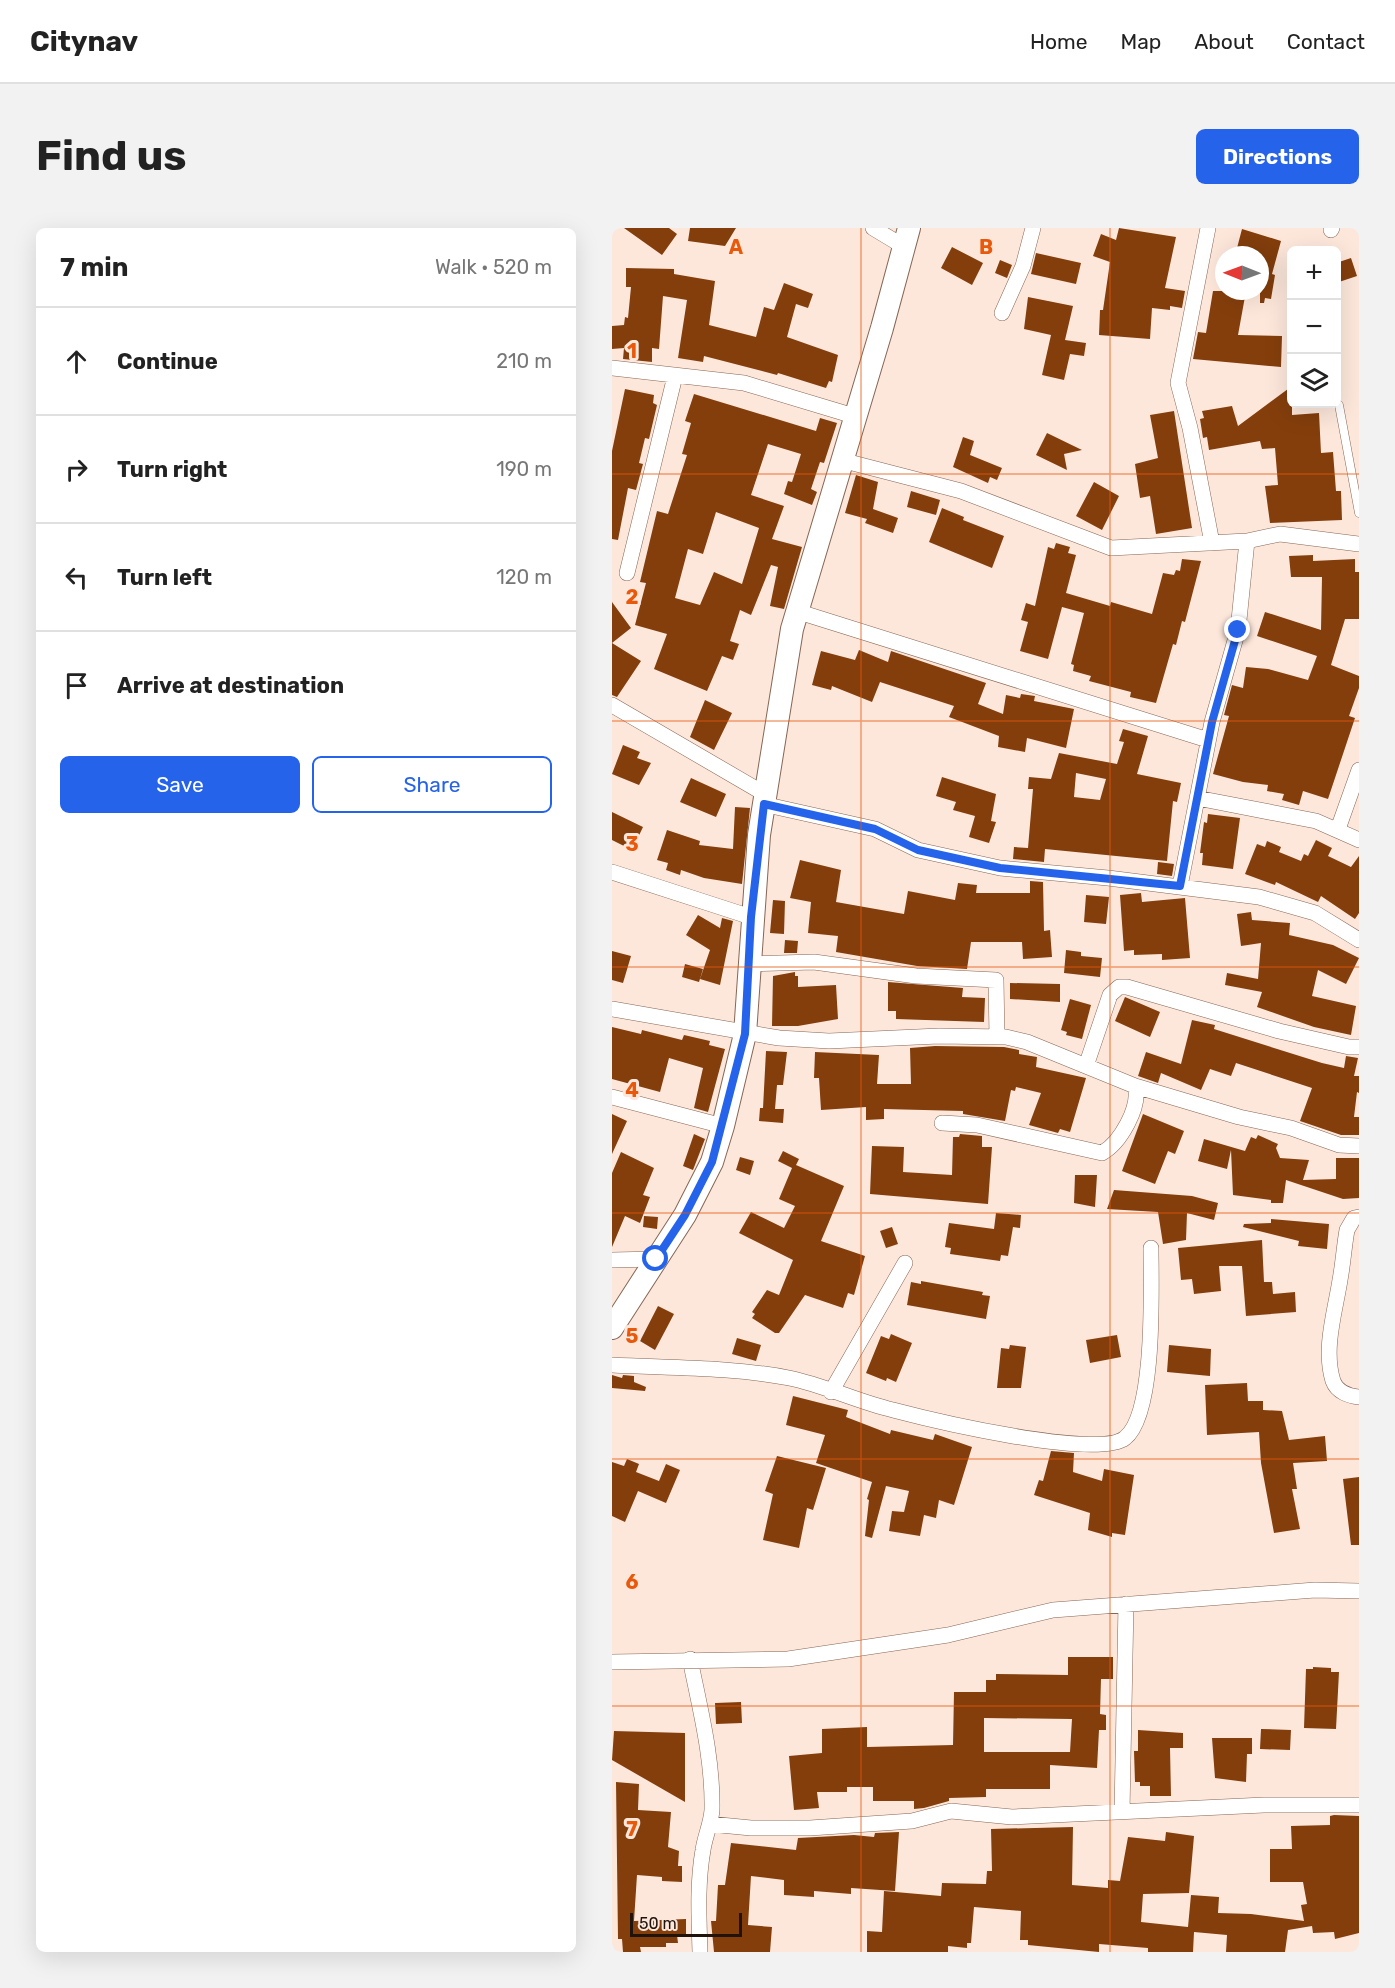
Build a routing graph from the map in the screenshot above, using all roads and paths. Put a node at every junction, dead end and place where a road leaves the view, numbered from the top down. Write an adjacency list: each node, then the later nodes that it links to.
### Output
1 (873, 228): 4 (street)
2 (1033, 228): 5 (street)
3 (1208, 228): 13 (street)
4 (906, 237): 9 (street)
5 (1002, 313)
6 (612, 368): 7 (street)
7 (675, 376): 9 (street); 15 (street)
8 (1340, 408): 11 (lane)
9 (854, 416): 10 (street)
10 (841, 460): 13 (street); 16 (street)
11 (1359, 513)
12 (1248, 540): 13 (street); 14 (street); 18 (street)
13 (1212, 543)
14 (1359, 544)
15 (627, 573)
16 (796, 611): 18 (street); 21 (street)
17 (612, 705): 21 (street)
18 (1208, 740): 20 (street)
19 (1359, 770): 22 (street)
20 (1197, 798): 22 (street); 25 (street)
21 (764, 799): 25 (street); 26 (street)
22 (1338, 829): 23 (street)
23 (1359, 840)
24 (612, 872): 26 (street)
25 (1180, 886): 27 (street)
26 (751, 917): 28 (street)
27 (1359, 940)
28 (749, 964): 30 (street); 31 (street)
29 (612, 1009): 30 (street)
30 (745, 1034): 31 (street); 37 (street)
31 (997, 1037): 33 (street)
32 (1359, 1047): 33 (street)
33 (1086, 1066): 34 (street)
34 (1135, 1086): 36 (street); 38 (street)
35 (612, 1097): 37 (street)
36 (942, 1123)
37 (723, 1126): 41 (street)
38 (1359, 1146)
39 (1359, 1217): 47 (street)
40 (1151, 1248): 46 (street)
41 (656, 1259): 42 (street); 44 (street)
42 (612, 1260)
43 (904, 1263): 46 (street)
44 (612, 1328)
45 (612, 1365): 46 (street)
46 (831, 1392)
47 (1359, 1397)
48 (1359, 1591): 49 (street)
49 (1126, 1604): 50 (street); 53 (street)
50 (690, 1659): 51 (street); 54 (street)
51 (612, 1662)
52 (1359, 1805): 53 (street)
53 (1122, 1812): 54 (street)
54 (710, 1824): 55 (street)
55 (700, 1952)

